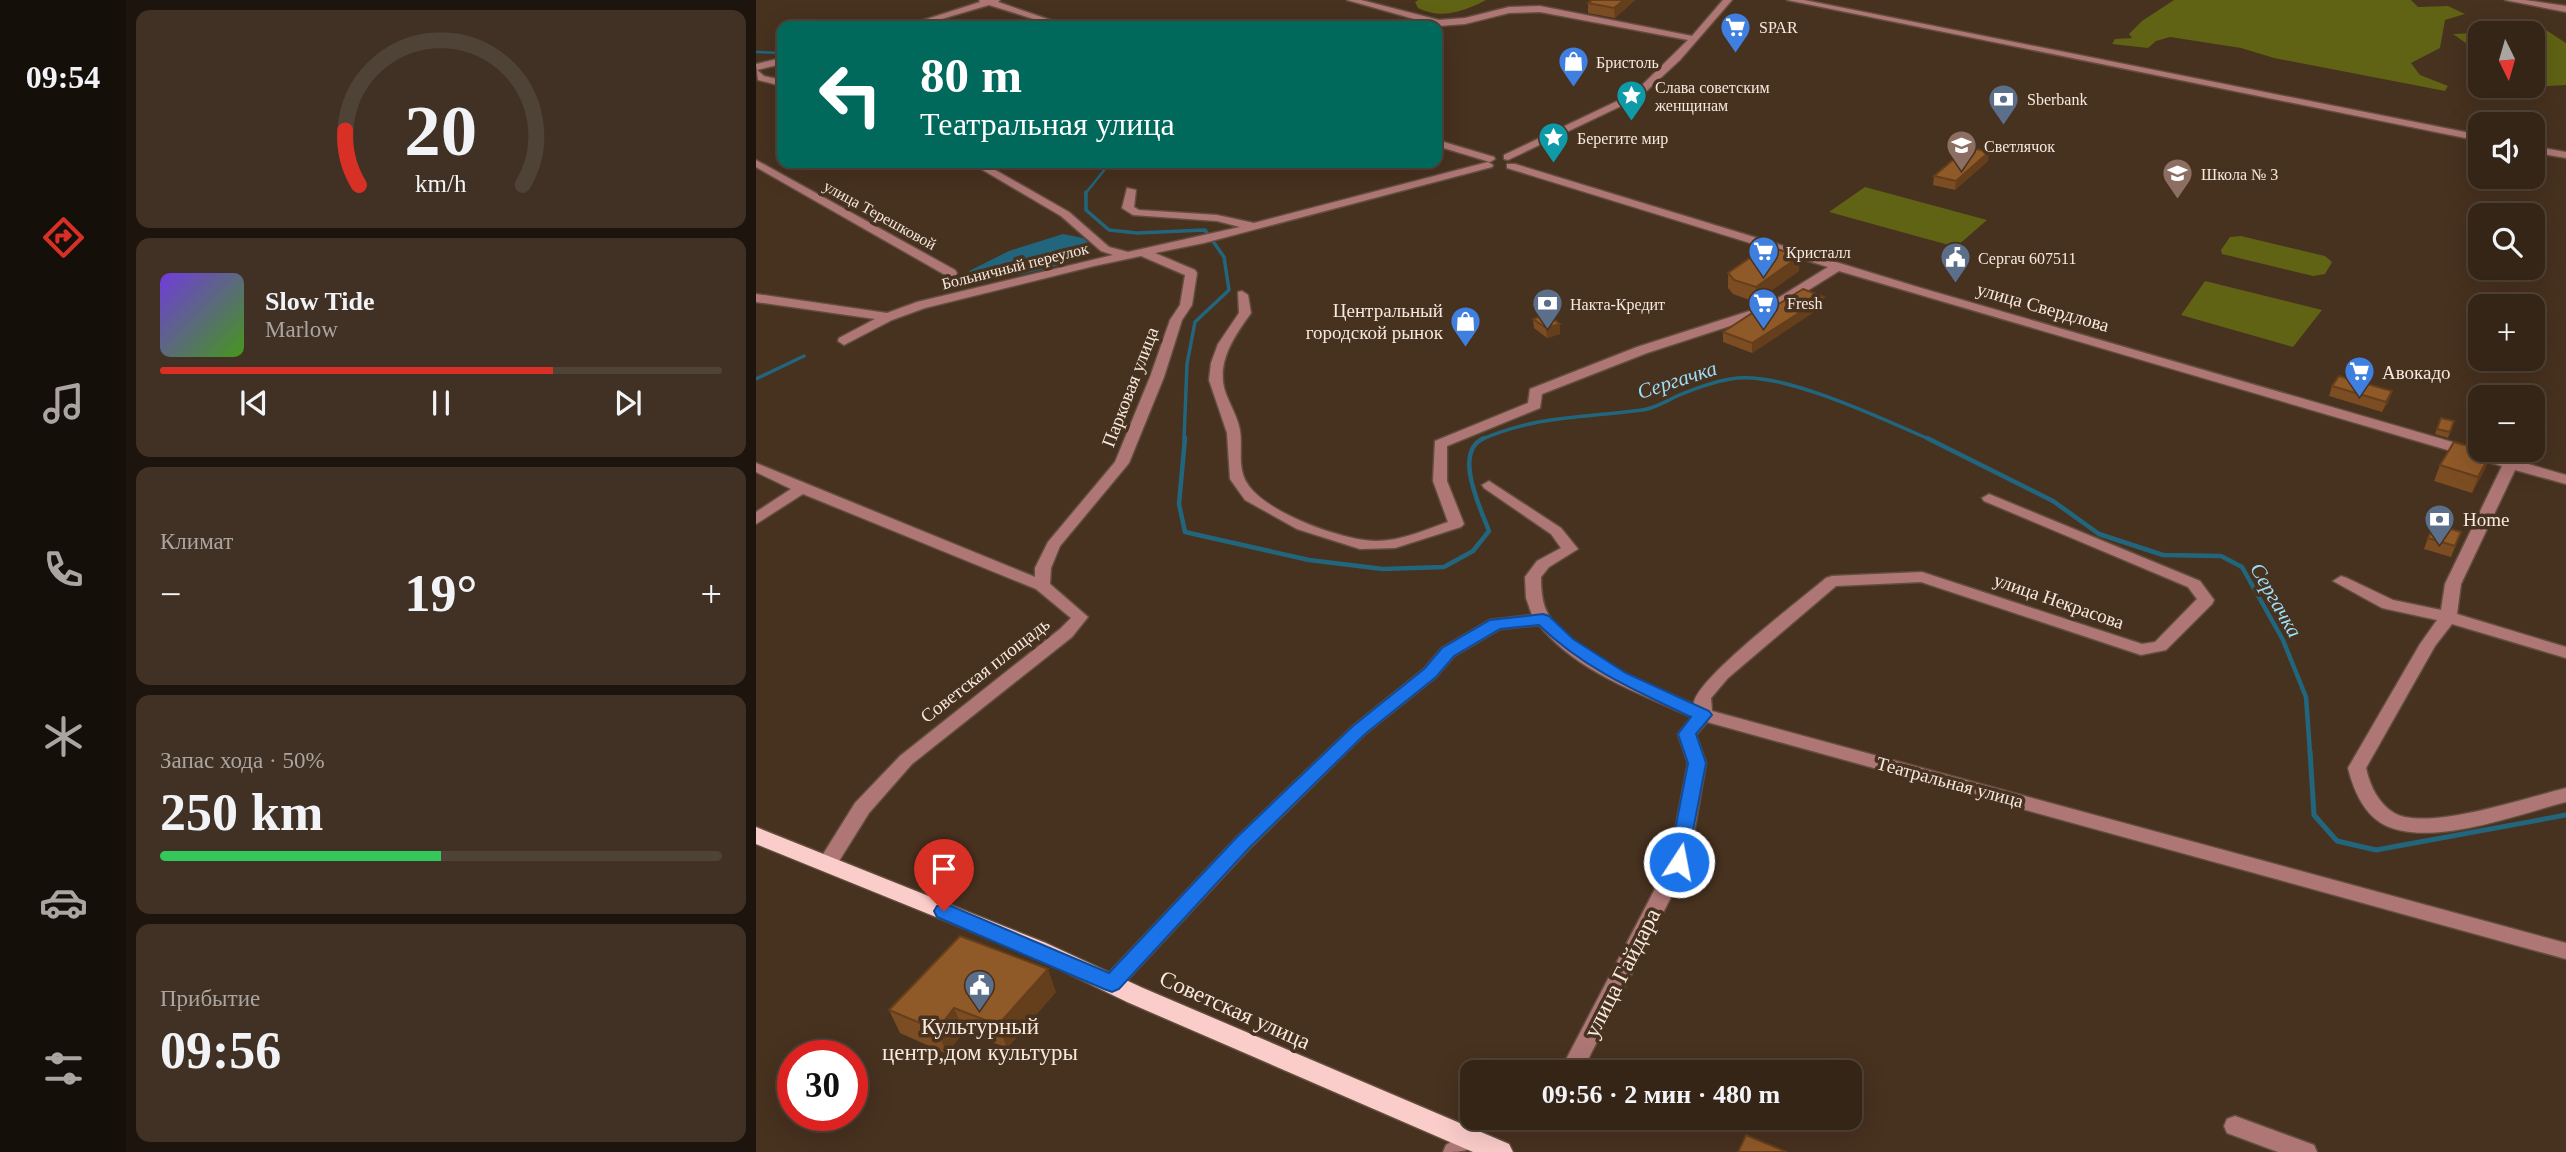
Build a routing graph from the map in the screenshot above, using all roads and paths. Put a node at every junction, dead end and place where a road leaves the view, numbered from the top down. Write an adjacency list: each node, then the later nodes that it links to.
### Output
1 (1351, 0): 9 (street)
2 (1728, 0): 11 (street)
3 (1791, 0): 16 (street)
4 (2509, 0): 6 (street)
5 (989, 1): 7 (street); 8 (street)
6 (2566, 9)
7 (925, 21)
8 (1049, 21)
9 (1431, 21)
10 (1442, 23): 11 (street)
11 (1695, 39): 21 (street)
12 (777, 63): 13 (street)
13 (756, 67)
14 (756, 72): 15 (street)
15 (777, 82)
16 (2468, 136)
17 (1442, 145): 20 (street)
18 (2545, 151): 19 (street)
19 (2566, 155)
20 (1489, 162): 21 (street); 25 (street, Больничный переулок)
21 (1509, 162): 27 (street, улица Свердлова)
22 (757, 165): 28 (street, улица Терешковой)
23 (984, 168): 26 (street)
24 (1130, 190): 25 (street)
25 (1254, 227): 26 (street, Больничный переулок)
26 (1135, 253): 31 (street, Больничный переулок); 41 (street, Парковая улица)
27 (1838, 266): 29 (street); 33 (street, улица Свердлова)
28 (951, 273)
29 (1241, 295)
30 (756, 298): 31 (street)
31 (888, 317): 32 (street, Больничный переулок)
32 (844, 341)
33 (2511, 463): 35 (street, улица Свердлова); 42 (street)
34 (756, 467): 37 (street, Советская площадь)
35 (2566, 480)
36 (1489, 485): 43 (street)
37 (802, 488): 39 (street); 41 (street, Советская площадь)
38 (1989, 498): 45 (street, улица Некрасова)
39 (756, 519)
40 (2342, 581): 42 (street)
41 (1042, 586): 48 (street, Советская площадь)
42 (2448, 617): 44 (street); 46 (street)
43 (1543, 619): 45 (street, Театральная улица); 50 (street)
44 (2566, 653)
45 (1703, 715): 49 (street, Театральная улица); 51 (street, улица Гайдара)
46 (2566, 795)
47 (756, 835): 48 (main road, Советская улица)
48 (827, 864): 50 (main road, Советская улица)
49 (2566, 951)
50 (1112, 983): 53 (main road, Советская улица)
51 (1577, 1060)
52 (2235, 1126): 55 (street)
53 (1461, 1146): 54 (main road, Советская улица)
54 (1500, 1152)
55 (2306, 1152)

